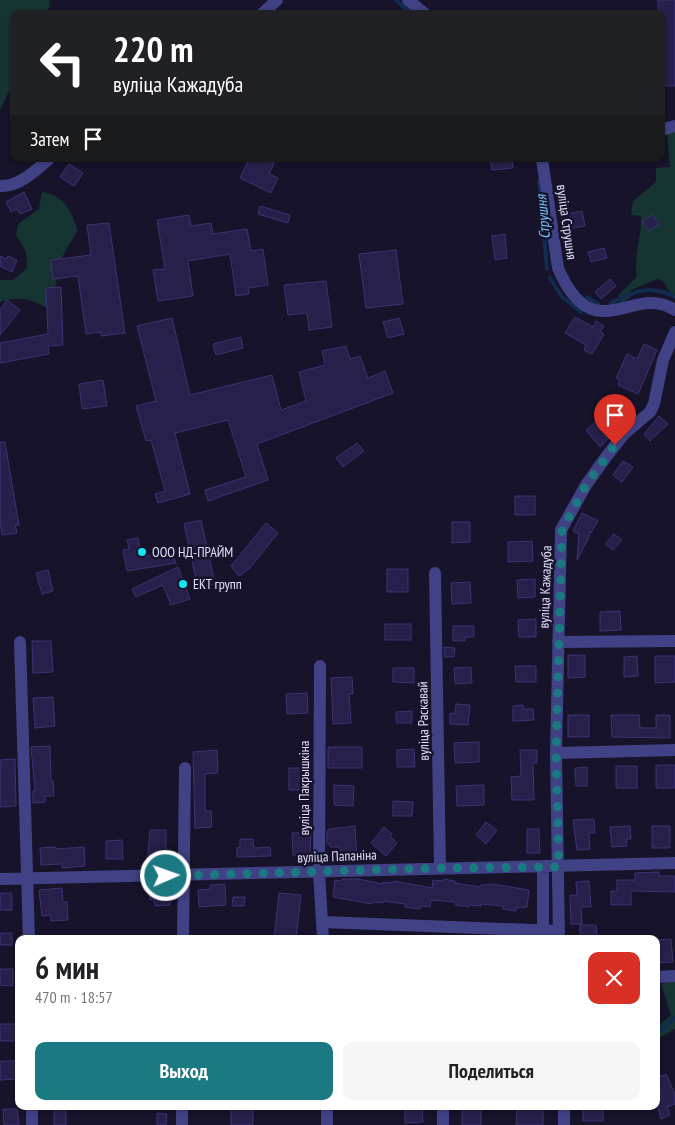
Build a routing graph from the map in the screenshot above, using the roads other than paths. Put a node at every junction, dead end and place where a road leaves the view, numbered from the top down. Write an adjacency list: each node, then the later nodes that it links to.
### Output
1 (277, 0): 3 (street)
2 (408, 0): 4 (street)
3 (266, 10)
4 (420, 10)
5 (45, 162): 7 (street)
6 (542, 162): 8 (street, вуліца Струшня)
7 (0, 186)
8 (675, 310)
9 (675, 332): 13 (street, вуліца Кажадуба)
10 (435, 573): 21 (street, вуліца Раскавай)
11 (675, 641): 13 (street)
12 (20, 642): 24 (street)
13 (558, 642): 16 (street, вуліца Кажадуба)
14 (320, 666): 22 (street, вуліца Пакрышкіна)
15 (675, 750): 16 (street)
16 (556, 753): 20 (street, вуліца Кажадуба)
17 (185, 768): 23 (street)
18 (675, 863): 20 (street, вуліца Папаніна)
19 (543, 867): 20 (street, вуліца Папаніна); 21 (street, вуліца Папаніна); 27 (street)
20 (559, 867): 32 (street, вуліца Кажадуба)
21 (440, 868): 22 (street, вуліца Папаніна)
22 (319, 872): 23 (street, вуліца Папаніна); 26 (street, вуліца Пакрышкіна)
23 (184, 876): 24 (street, вуліца Папаніна); 30 (street)
24 (28, 878): 25 (street, вуліца Папаніна); 29 (street)
25 (0, 879)
26 (323, 922): 28 (street); 31 (street, вуліца Пакрышкіна)
27 (543, 931): 28 (street); 32 (street)
28 (440, 933)
29 (30, 935)
30 (184, 935)
31 (323, 935)
32 (558, 935)
33 (675, 976): 34 (street)
34 (660, 977)
35 (32, 1110): 40 (street)
36 (182, 1110): 41 (street)
37 (327, 1110): 42 (street)
38 (442, 1110): 43 (street)
39 (564, 1110): 44 (street)
40 (32, 1125)
41 (182, 1125)
42 (327, 1125)
43 (443, 1125)
44 (564, 1125)

